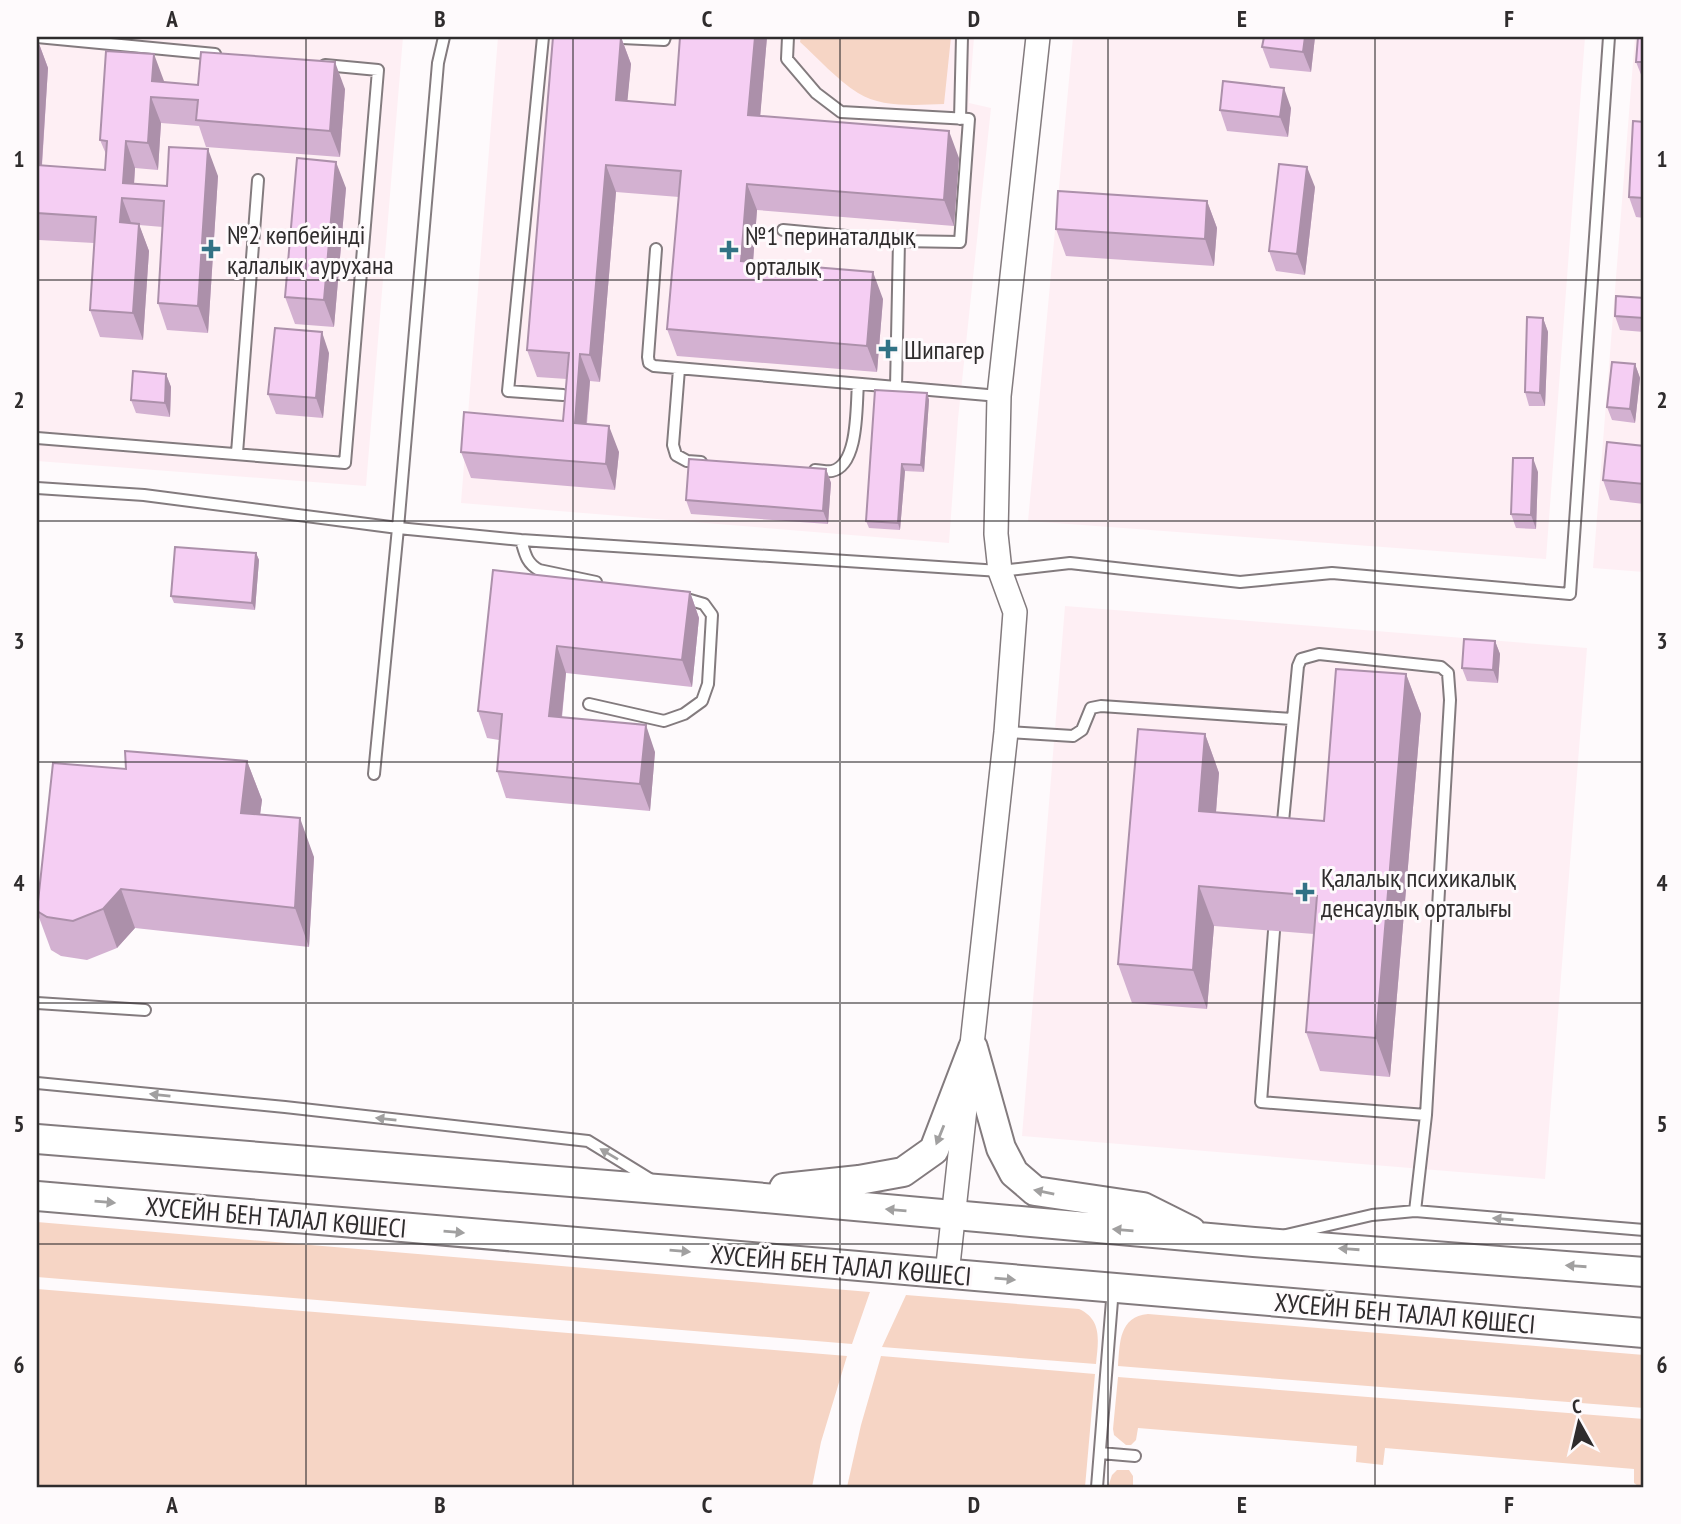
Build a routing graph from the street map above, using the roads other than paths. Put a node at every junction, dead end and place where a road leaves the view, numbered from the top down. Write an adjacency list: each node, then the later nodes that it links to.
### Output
1 (37, 37): 10 (lane)
2 (444, 37): 27 (lane)
3 (543, 37): 20 (lane)
4 (601, 37): 5 (lane)
5 (664, 37)
6 (788, 37): 12 (lane)
7 (962, 37): 12 (lane)
8 (1038, 37): 21 (street)
9 (1609, 37): 29 (lane)
10 (228, 55)
11 (310, 63): 23 (lane)
12 (960, 118): 15 (lane)
13 (258, 180): 23 (lane)
14 (783, 230): 15 (lane)
15 (899, 241): 19 (lane)
16 (656, 249): 17 (lane)
17 (679, 369): 18 (lane); 24 (lane)
18 (858, 384): 19 (lane); 25 (lane)
19 (896, 387): 21 (lane)
20 (563, 395)
21 (999, 396): 29 (street)
22 (37, 438): 23 (lane)
23 (236, 453)
24 (713, 463)
25 (806, 469)
26 (37, 488): 27 (lane)
27 (398, 528): 28 (lane); 35 (lane)
28 (521, 540): 29 (lane); 30 (lane)
29 (1000, 571): 34 (street)
30 (606, 584)
31 (674, 596): 32 (lane)
32 (589, 704)
33 (1292, 719): 34 (lane); 36 (lane); 42 (lane)
34 (1006, 732): 40 (street)
35 (374, 774)
36 (1282, 842)
37 (1274, 931): 42 (lane)
38 (37, 1003): 39 (lane)
39 (145, 1010)
40 (973, 1048): 45 (street, one-way to 45); 48 (street); 50 (street, one-way to 40)
41 (37, 1083): 44 (lane, one-way to 41)
42 (1426, 1115): 47 (lane)
43 (37, 1139): 44 (street)
44 (667, 1190): 45 (street)
45 (732, 1195): 48 (street, one-way to 45)
46 (37, 1196): 53 (street, ХУСЕЙН БЕН ТАЛАЛ КӨШЕСІ, one-way to 53)
47 (1415, 1211): 49 (lane, one-way to 47); 51 (lane)
48 (953, 1216): 50 (street, one-way to 48); 53 (street)
49 (1644, 1230)
50 (1202, 1237): 51 (street)
51 (1254, 1242): 52 (street, one-way to 51)
52 (1644, 1272)
53 (947, 1274): 54 (street, ХУСЕЙН БЕН ТАЛАЛ КӨШЕСІ, one-way to 54)
54 (1113, 1288): 55 (street, ХУСЕЙН БЕН ТАЛАЛ КӨШЕСІ); 56 (lane)
55 (1644, 1333)
56 (1100, 1453): 57 (lane); 58 (lane)
57 (1135, 1456)
58 (1097, 1487)

